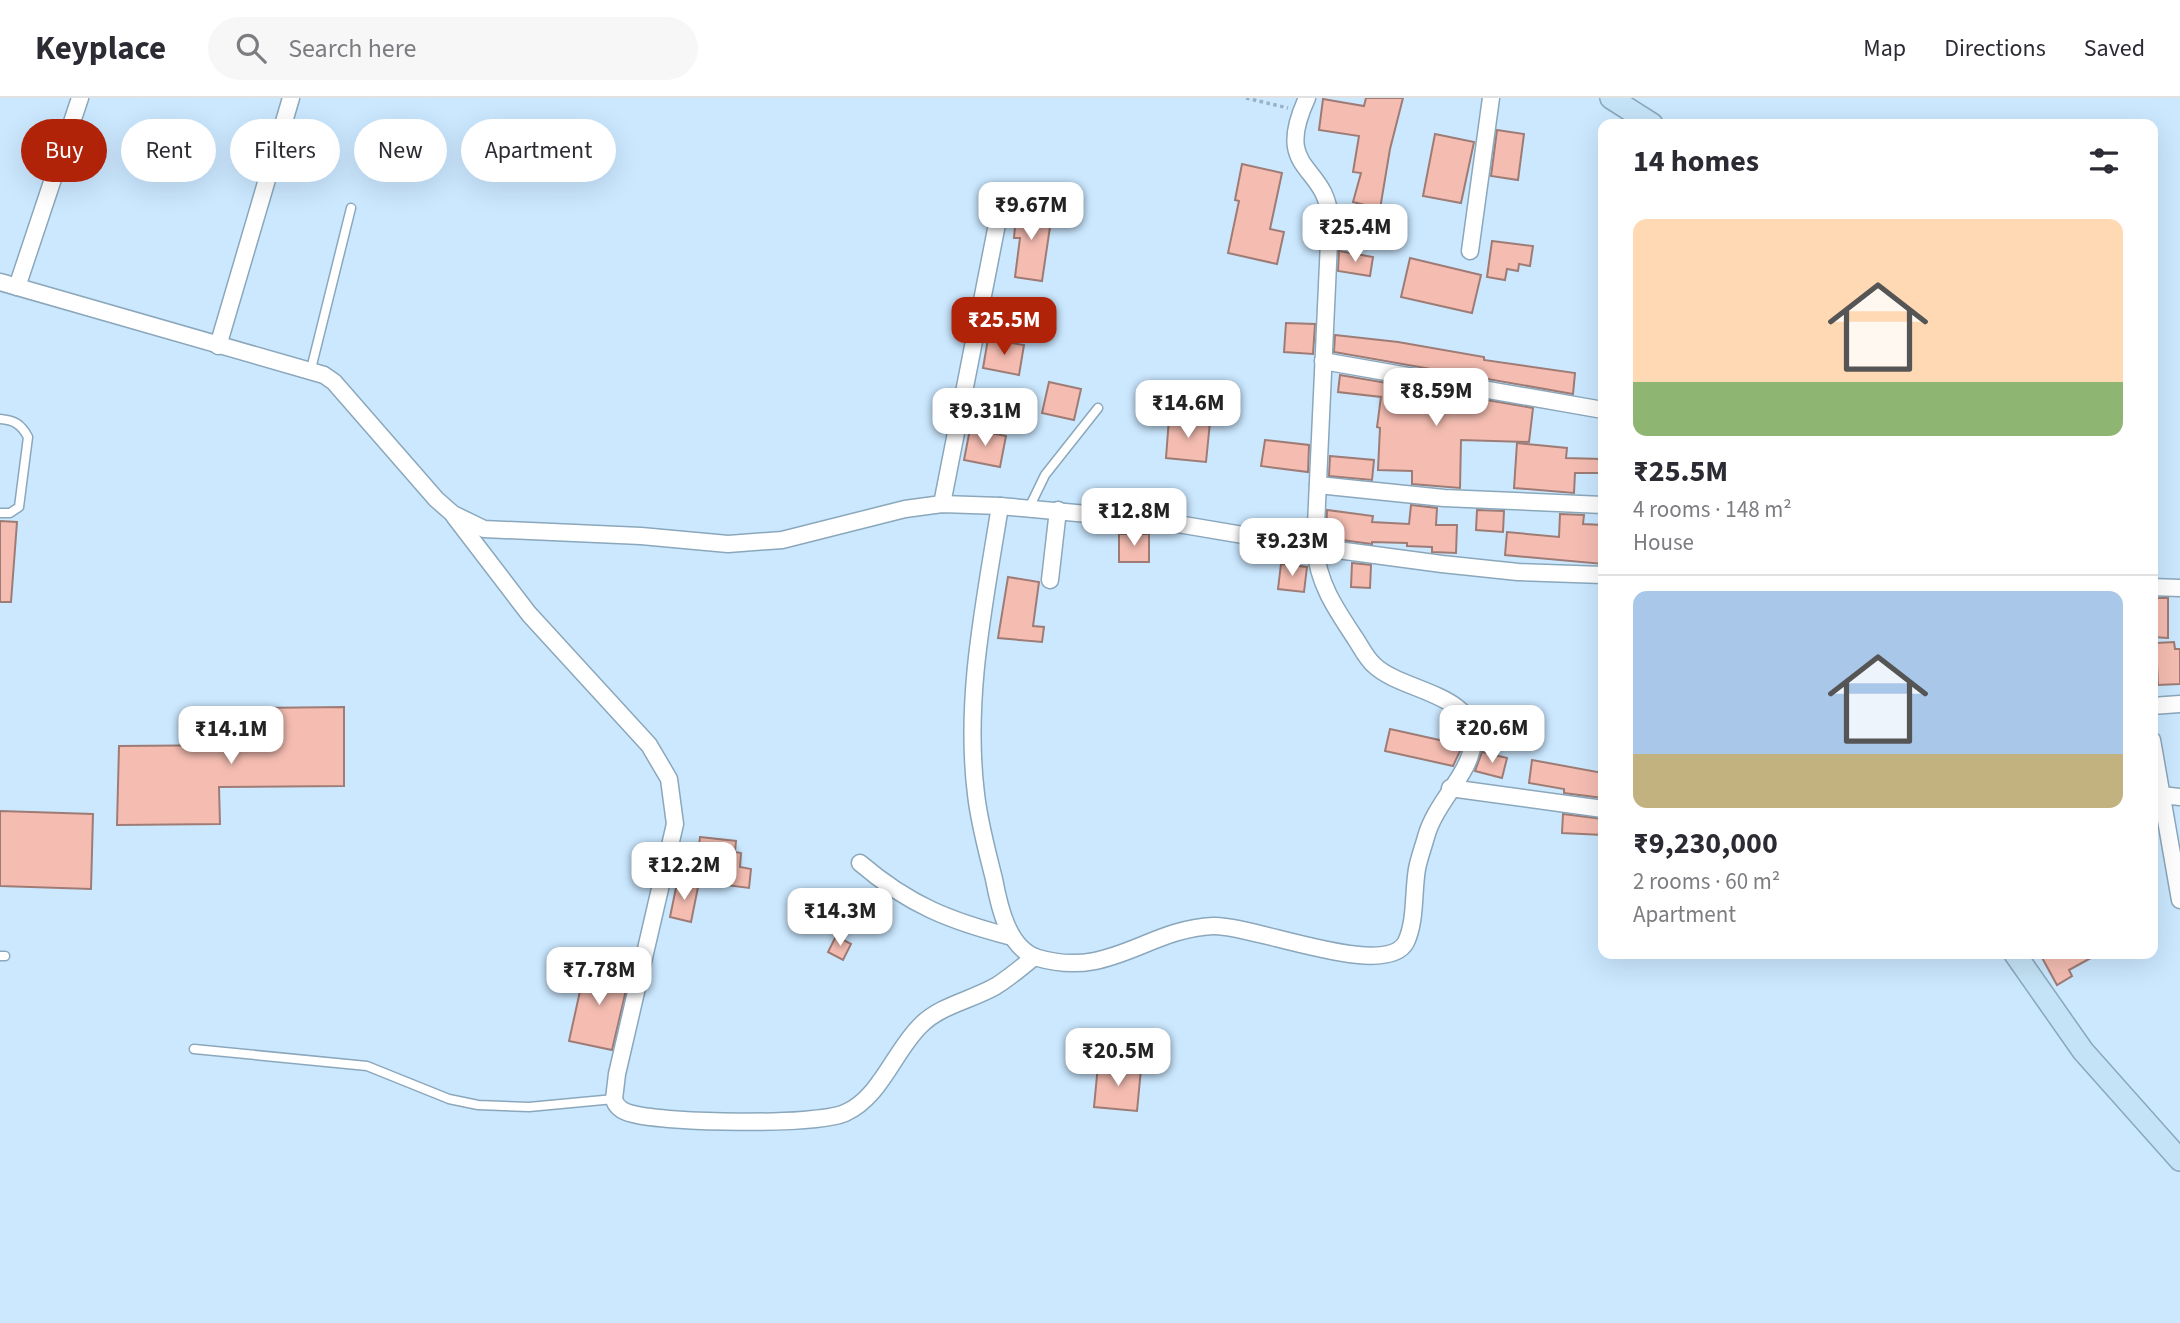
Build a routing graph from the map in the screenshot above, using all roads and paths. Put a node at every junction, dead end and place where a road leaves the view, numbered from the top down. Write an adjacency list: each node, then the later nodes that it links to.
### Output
1 (80, 98): 12 (street)
2 (291, 98): 13 (street)
3 (1246, 98): 6 (path)
4 (1492, 98): 10 (street)
5 (1611, 98): 7 (street)
6 (1305, 104): 14 (street)
7 (1645, 119)
8 (351, 208): 15 (lane)
9 (999, 214): 20 (street)
10 (1470, 251)
11 (0, 282): 12 (street)
12 (17, 287): 13 (street)
13 (218, 346): 15 (street)
14 (1323, 361): 17 (street); 19 (street)
15 (311, 369): 26 (street)
16 (1098, 408): 23 (lane)
17 (1598, 409)
18 (0, 419): 25 (lane)
19 (1318, 485): 21 (street); 27 (street)
20 (942, 504): 22 (street); 26 (street)
21 (1598, 505)
22 (1000, 506): 23 (street); 41 (street)
23 (1029, 508): 24 (street)
24 (1058, 510): 27 (street); 29 (street)
25 (0, 513)
26 (453, 514): 45 (street)
27 (1315, 547): 28 (street); 35 (street)
28 (1598, 575)
29 (1050, 580)
30 (2158, 587): 31 (street)
31 (2180, 588)
32 (2180, 705): 33 (street)
33 (2158, 706)
34 (2158, 777): 36 (street)
35 (1450, 788): 38 (street); 42 (street)
36 (2161, 795): 37 (street); 40 (street)
37 (2180, 797)
38 (1598, 808)
39 (860, 863): 41 (street)
40 (2180, 900)
41 (1012, 937): 42 (street)
42 (1034, 957): 45 (street)
43 (2019, 959): 46 (street)
44 (194, 1049): 45 (lane)
45 (614, 1099)
46 (2180, 1160)

